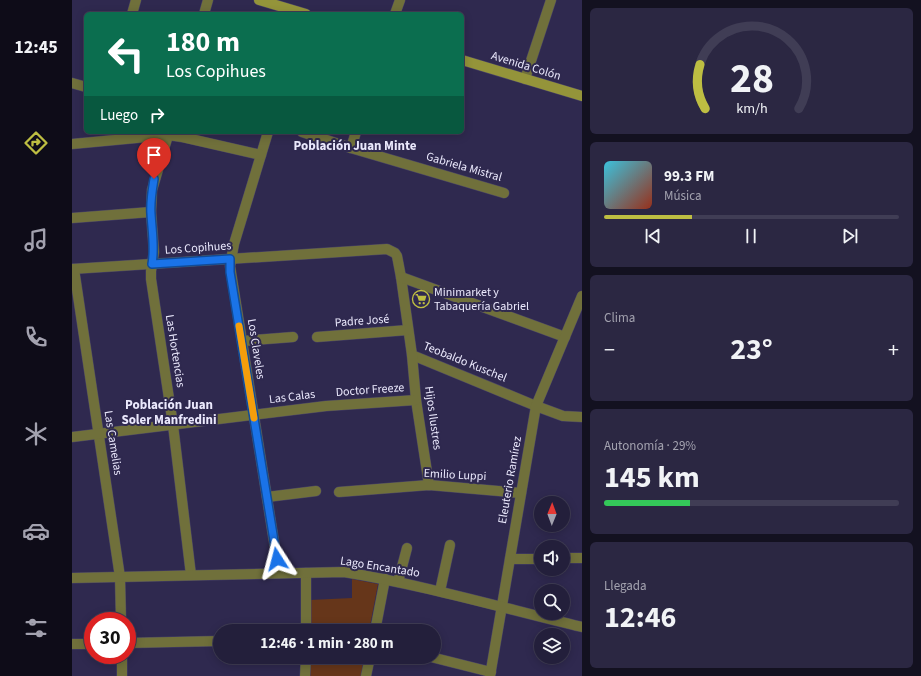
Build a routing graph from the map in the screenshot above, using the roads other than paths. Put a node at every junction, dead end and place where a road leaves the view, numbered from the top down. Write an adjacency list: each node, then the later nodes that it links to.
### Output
1 (136, 0): 7 (street)
2 (208, 0): 8 (street)
3 (259, 0): 6 (main road)
4 (400, 0): 10 (street)
5 (551, 0): 12 (street)
6 (274, 2): 9 (main road)
7 (133, 12)
8 (205, 12)
9 (300, 12)
10 (396, 12)
11 (464, 61): 12 (main road, Avenida Colón)
12 (525, 79): 15 (main road, Avenida Colón)
13 (72, 83): 14 (street)
14 (84, 86)
15 (582, 96)
16 (169, 134): 20 (street); 22 (street); 24 (street, Las Hortencias)
17 (267, 134): 22 (street, Los Claveles)
18 (308, 134): 21 (street, Gabriela Mistral)
19 (355, 134): 21 (street)
20 (72, 144)
21 (351, 148): 23 (street, Gabriela Mistral)
22 (261, 155): 27 (street, Los Claveles)
23 (504, 193)
24 (151, 212): 25 (street); 28 (street, Las Hortencias)
25 (72, 218)
26 (302, 255): 27 (street, Los Copihues); 30 (street, Teobaldo Kuschel)
27 (230, 259): 28 (street, Los Copihues); 36 (street, Los Claveles)
28 (152, 264): 29 (street, Los Copihues); 43 (street, Las Hortencias)
29 (73, 269): 44 (street, Las Camelias)
30 (401, 277): 32 (street, Teobaldo Kuschel); 35 (street)
31 (582, 296): 35 (street, Eleuterio Ramírez)
32 (408, 330): 34 (street, Padre José); 37 (street, Teobaldo Kuschel)
33 (293, 337): 36 (street)
34 (317, 337)
35 (565, 337): 40 (street, Eleuterio Ramírez)
36 (242, 341): 41 (street, Los Claveles)
37 (412, 355): 38 (street, Hijos Ilustres); 40 (street, Teobaldo Kuschel)
38 (416, 400): 39 (street, Doctor Freeze); 46 (street, Hijos Ilustres)
39 (326, 406): 41 (street, Las Calas)
40 (536, 406): 42 (street, Teobaldo Kuschel); 49 (street, Eleuterio Ramírez)
41 (254, 415): 43 (street, Las Calas); 50 (street, Los Claveles)
42 (582, 417)
43 (173, 425): 44 (street, Las Calas); 59 (street, Las Hortencias)
44 (99, 434): 45 (street, Las Calas); 60 (street, Las Camelias)
45 (72, 437)
46 (429, 485): 48 (street, Emilio Luppi); 49 (street, Emilio Luppi)
47 (316, 491): 50 (street)
48 (339, 492)
49 (521, 493): 55 (street, Eleuterio Ramírez)
50 (267, 497): 57 (street, Los Claveles)
51 (450, 545): 64 (street)
52 (407, 548): 63 (street)
53 (570, 558): 54 (street)
54 (582, 558)
55 (510, 559): 56 (street); 65 (street, Eleuterio Ramírez)
56 (534, 559)
57 (279, 573): 58 (street, Lago Encantado); 59 (street, Lago Encantado)
58 (306, 573): 62 (street, Lago Encantado); 67 (street)
59 (191, 575): 60 (street, Lago Encantado)
60 (120, 577): 61 (street, Lago Encantado); 66 (street, Las Camelias)
61 (72, 578)
62 (385, 579): 63 (street, Lago Encantado); 68 (street)
63 (398, 582): 64 (street, Lago Encantado)
64 (440, 591): 65 (street, Lago Encantado)
65 (502, 608): 69 (street, Lago Encantado); 78 (street, Eleuterio Ramírez)
66 (121, 612)
67 (306, 624)
68 (376, 624)
69 (582, 627)
70 (213, 641): 71 (street)
71 (136, 643)
72 (72, 644): 73 (street)
73 (84, 644)
74 (441, 660): 78 (street)
75 (122, 664): 79 (street)
76 (306, 664): 80 (street)
77 (369, 664): 81 (street)
78 (490, 674)
79 (122, 676)
80 (305, 676)
81 (366, 676)

